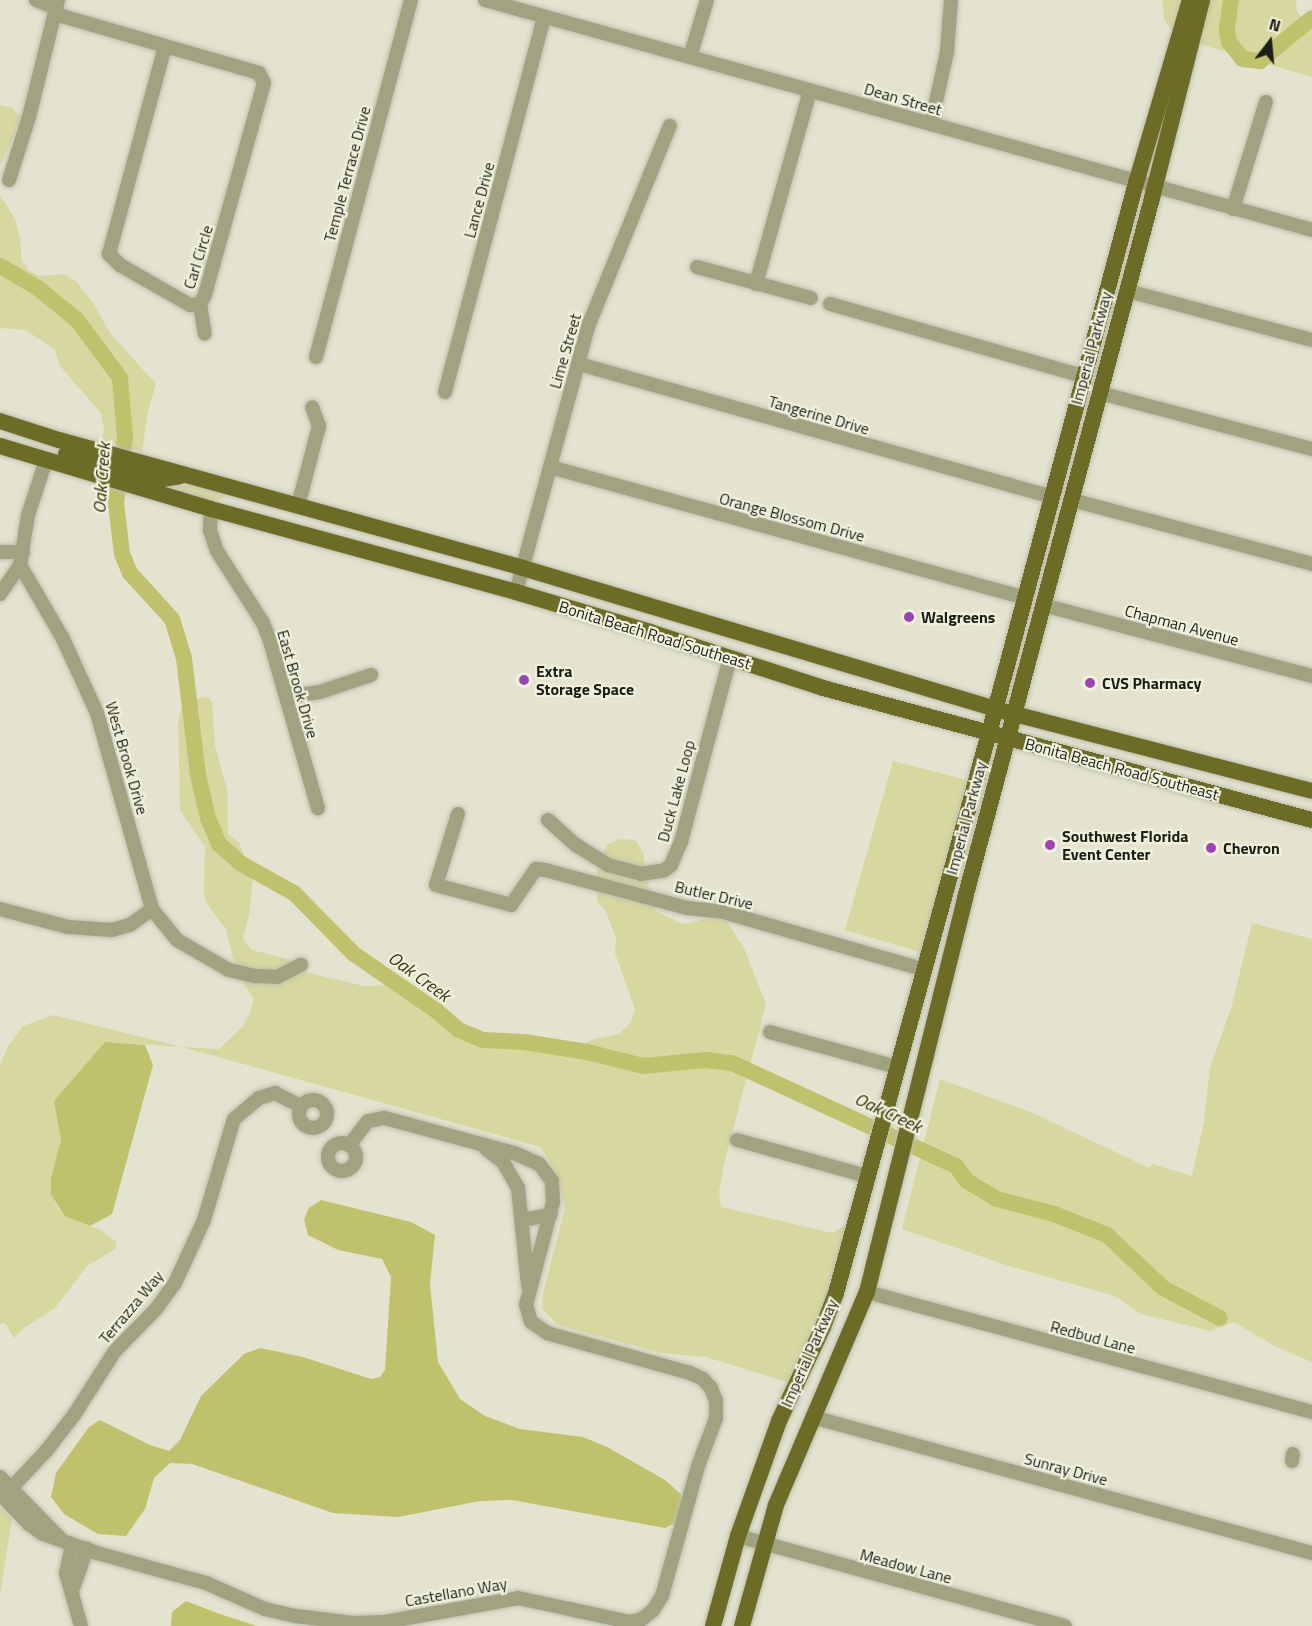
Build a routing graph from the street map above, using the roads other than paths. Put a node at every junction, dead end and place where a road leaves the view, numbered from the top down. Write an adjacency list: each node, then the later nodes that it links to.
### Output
1 (36, 0): 6 (street, Carl Circle)
2 (411, 0): 28 (street, Temple Terrace Drive)
3 (485, 0): 8 (street, Dean Street)
4 (707, 0): 10 (street)
5 (951, 0): 13 (street)
6 (56, 7): 9 (street, Carl Circle); 15 (street)
7 (1194, 7): 16 (main road, Imperial Parkway); 17 (main road, Imperial Parkway)
8 (544, 17): 10 (street, Dean Street); 31 (street, Lance Drive)
9 (165, 46): 24 (street, Carl Circle); 24 (street, Carl Circle)
10 (690, 57): 11 (street, Dean Street)
11 (810, 90): 13 (street, Dean Street); 21 (street)
12 (1266, 102): 18 (street)
13 (931, 124): 16 (street, Dean Street)
14 (670, 126): 29 (street, Lime Street)
15 (9, 180)
16 (1136, 183): 17 (street, Dean Street); 30 (main road, Imperial Parkway)
17 (1155, 188): 18 (street, Dean Street); 22 (main road, Imperial Parkway)
18 (1233, 209): 19 (street, Dean Street)
19 (1312, 230)
20 (697, 267): 21 (street)
21 (756, 284): 23 (street)
22 (1128, 291): 27 (street); 32 (main road, Imperial Parkway)
23 (811, 298)
24 (200, 304): 26 (street)
25 (830, 304): 30 (street)
26 (205, 334)
27 (1312, 340)
28 (316, 357)
29 (579, 364): 39 (street, Lime Street); 41 (street, Tangerine Drive)
30 (1083, 376): 41 (main road, Imperial Parkway)
31 (445, 392)
32 (1101, 393): 36 (street); 42 (main road, Imperial Parkway)
33 (312, 407): 43 (street)
34 (0, 421): 38 (main road, Bonita Beach Road Southeast)
35 (0, 446): 37 (main road)
36 (1312, 449)
37 (45, 460): 38 (main road); 47 (street)
38 (98, 463): 40 (main road, Bonita Beach Road Southeast); 40 (main road, Bonita Beach Road Southeast)
39 (550, 467): 49 (street, Lime Street); 53 (street, Orange Blossom Drive)
40 (136, 474): 43 (main road, Bonita Beach Road Southeast); 44 (main road, Bonita Beach Road Southeast)
41 (1051, 497): 53 (main road, Imperial Parkway)
42 (1072, 500): 48 (street); 54 (main road, Imperial Parkway)
43 (298, 506): 45 (main road, Bonita Beach Road Southeast)
44 (211, 509): 45 (main road); 51 (main road, Bonita Beach Road Southeast); 59 (street, East Brook Drive)
45 (339, 517): 49 (main road, Bonita Beach Road Southeast)
46 (0, 552): 47 (street)
47 (22, 559): 50 (street); 70 (street, West Brook Drive)
48 (1312, 564)
49 (523, 568): 51 (street, Lime Street); 56 (main road, Bonita Beach Road Southeast)
50 (5, 578): 52 (street)
51 (516, 592): 55 (main road, Bonita Beach Road Southeast)
52 (0, 594)
53 (1025, 598): 60 (main road, Imperial Parkway)
54 (1043, 604): 58 (street, Chapman Avenue); 61 (main road, Imperial Parkway)
55 (730, 658): 56 (main road); 62 (main road, Bonita Beach Road Southeast); 67 (street, Duck Lake Loop)
56 (847, 666): 60 (main road, Bonita Beach Road Southeast)
57 (371, 675): 59 (street)
58 (1312, 676)
59 (284, 689): 65 (street, East Brook Drive)
60 (995, 709): 61 (main road, Bonita Beach Road Southeast); 62 (main road, Imperial Parkway)
61 (1014, 714): 63 (main road, Imperial Parkway); 64 (main road, Bonita Beach Road Southeast)
62 (989, 733): 63 (main road, Bonita Beach Road Southeast); 72 (main road, Imperial Parkway)
63 (1008, 738): 68 (main road, Bonita Beach Road Southeast); 73 (main road, Imperial Parkway)
64 (1312, 791)
65 (318, 808)
66 (458, 814): 72 (street, Butler Drive)
67 (549, 820)
68 (1312, 820)
69 (0, 909): 70 (street)
70 (152, 909): 71 (street, West Brook Drive)
71 (301, 965)
72 (925, 970): 73 (main road); 75 (main road, Imperial Parkway)
73 (938, 1011): 76 (main road, Imperial Parkway)
74 (770, 1032): 75 (street)
75 (897, 1067): 76 (main road); 81 (main road, Imperial Parkway)
76 (924, 1067): 85 (main road, Imperial Parkway)
77 (301, 1106): 89 (street, Terrazza Way)
78 (737, 1140): 81 (street)
79 (476, 1144): 80 (street, Castellano Way); 82 (street, Castellano Way); 83 (street, Castellano Way)
80 (349, 1145)
81 (867, 1176): 90 (main road, Imperial Parkway)
82 (551, 1215): 83 (street); 84 (street, Castellano Way)
83 (522, 1220): 84 (street, Castellano Way)
84 (529, 1293): 96 (street, Castellano Way)
85 (867, 1293): 86 (street, Redbud Lane); 87 (main road, Imperial Parkway)
86 (1312, 1412)
87 (812, 1417): 92 (main road, Imperial Parkway); 94 (street, Sunray Drive)
88 (0, 1477): 89 (street, Castellano Way)
89 (5, 1493): 91 (street, Castellano Way)
90 (738, 1536): 92 (street, Meadow Lane); 98 (main road, Imperial Parkway)
91 (68, 1543): 93 (street, Castellano Way); 95 (street)
92 (764, 1544): 99 (main road, Imperial Parkway); 100 (street, Meadow Lane)
93 (87, 1550): 95 (street); 96 (street, Castellano Way)
94 (1312, 1553)
95 (72, 1591): 97 (street)
96 (644, 1622)
97 (81, 1626)
98 (713, 1626)
99 (742, 1626)
100 (1065, 1626)

